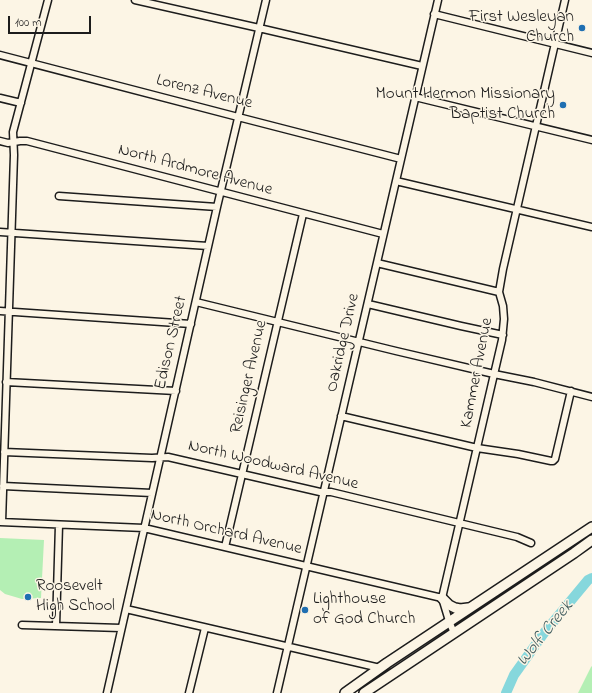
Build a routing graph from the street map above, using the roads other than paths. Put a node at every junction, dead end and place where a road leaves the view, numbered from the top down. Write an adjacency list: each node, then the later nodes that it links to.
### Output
1 (48, 0): 11 (street)
2 (135, 0): 7 (street)
3 (266, 0): 7 (street, Edison Street)
4 (438, 0): 6 (street, Oakridge Drive)
5 (565, 0): 8 (street, Kammer Avenue)
6 (434, 14): 8 (street); 12 (street, Oakridge Drive)
7 (259, 28): 12 (street); 16 (street, Edison Street)
8 (555, 44): 9 (street); 17 (street, Kammer Avenue)
9 (592, 53)
10 (0, 55): 11 (street, Lorenz Avenue)
11 (32, 63): 15 (street); 16 (street, Lorenz Avenue)
12 (422, 66): 13 (street, Oakridge Drive)
13 (415, 97): 17 (street); 21 (street, Oakridge Drive)
14 (0, 98): 15 (street)
15 (21, 103): 20 (street)
16 (238, 116): 21 (street, Lorenz Avenue); 23 (street, Edison Street)
17 (536, 126): 18 (street); 26 (street, Kammer Avenue)
18 (592, 140)
19 (0, 141): 20 (street, North Ardmore Avenue)
20 (13, 142): 23 (street, North Ardmore Avenue); 30 (street)
21 (401, 159): 22 (street, Oakridge Drive)
22 (396, 181): 26 (street); 31 (street, Oakridge Drive)
23 (221, 192): 25 (street, Edison Street); 27 (street, North Ardmore Avenue)
24 (58, 196): 25 (street)
25 (217, 207): 32 (street, Edison Street)
26 (517, 209): 28 (street); 34 (street, Kammer Avenue)
27 (303, 214): 31 (street, North Ardmore Avenue); 39 (street, Reisinger Avenue)
28 (592, 227)
29 (0, 232): 30 (street)
30 (11, 233): 32 (street); 38 (street)
31 (383, 234): 33 (street, Oakridge Drive)
32 (208, 246): 35 (street, Edison Street)
33 (376, 263): 34 (street); 36 (street, Oakridge Drive)
34 (499, 292): 41 (street, Kammer Avenue)
35 (196, 302): 39 (street); 40 (street, Edison Street)
36 (368, 304): 41 (street); 42 (street, Oakridge Drive)
37 (0, 312): 38 (street)
38 (9, 312): 40 (street); 44 (street)
39 (277, 322): 42 (street); 53 (street, Reisinger Avenue)
40 (191, 324): 45 (street, Edison Street)
41 (503, 335): 43 (street, Kammer Avenue)
42 (358, 342): 43 (street); 49 (street, Oakridge Drive)
43 (494, 374): 46 (street); 50 (street, Kammer Avenue)
44 (6, 382): 45 (street); 48 (street)
45 (176, 391): 52 (street, Edison Street)
46 (571, 392): 47 (street); 50 (street)
47 (592, 397)
48 (3, 415): 51 (street)
49 (341, 416): 50 (street); 55 (street, Oakridge Drive)
50 (477, 448): 58 (street, Kammer Avenue)
51 (4, 452): 52 (street, North Woodward Avenue); 54 (street)
52 (160, 458): 53 (street, North Woodward Avenue); 56 (street, Edison Street)
53 (242, 474): 55 (street, North Woodward Avenue); 64 (street, Reisinger Avenue)
54 (3, 486): 56 (street); 57 (street)
55 (324, 492): 58 (street, North Woodward Avenue); 65 (street, Oakridge Drive)
56 (152, 493): 61 (street, Edison Street)
57 (1, 522): 59 (street, North Orchard Avenue)
58 (460, 523): 63 (street, North Woodward Avenue); 66 (street, Kammer Avenue)
59 (59, 524): 61 (street, North Orchard Avenue); 71 (street)
60 (592, 527): 67 (main road)
61 (144, 528): 64 (street, North Orchard Avenue); 68 (street, Edison Street)
62 (592, 540): 74 (main road)
63 (531, 544)
64 (225, 547): 65 (street, North Orchard Avenue)
65 (307, 566): 66 (street, North Orchard Avenue); 75 (street, Oakridge Drive)
66 (442, 598): 67 (main road); 69 (street)
67 (469, 608): 69 (main road)
68 (126, 609): 72 (street, Edison Street); 73 (street)
69 (450, 621): 74 (street); 76 (main road)
70 (22, 625): 71 (street)
71 (56, 626): 72 (street)
72 (121, 628): 77 (street, Edison Street)
73 (205, 628): 75 (street); 78 (street)
74 (454, 633): 81 (main road)
75 (288, 647): 76 (street); 79 (street, Oakridge Drive)
76 (380, 668): 80 (main road)
77 (107, 693)
78 (189, 693)
79 (277, 693)
80 (345, 693)
81 (364, 693)

